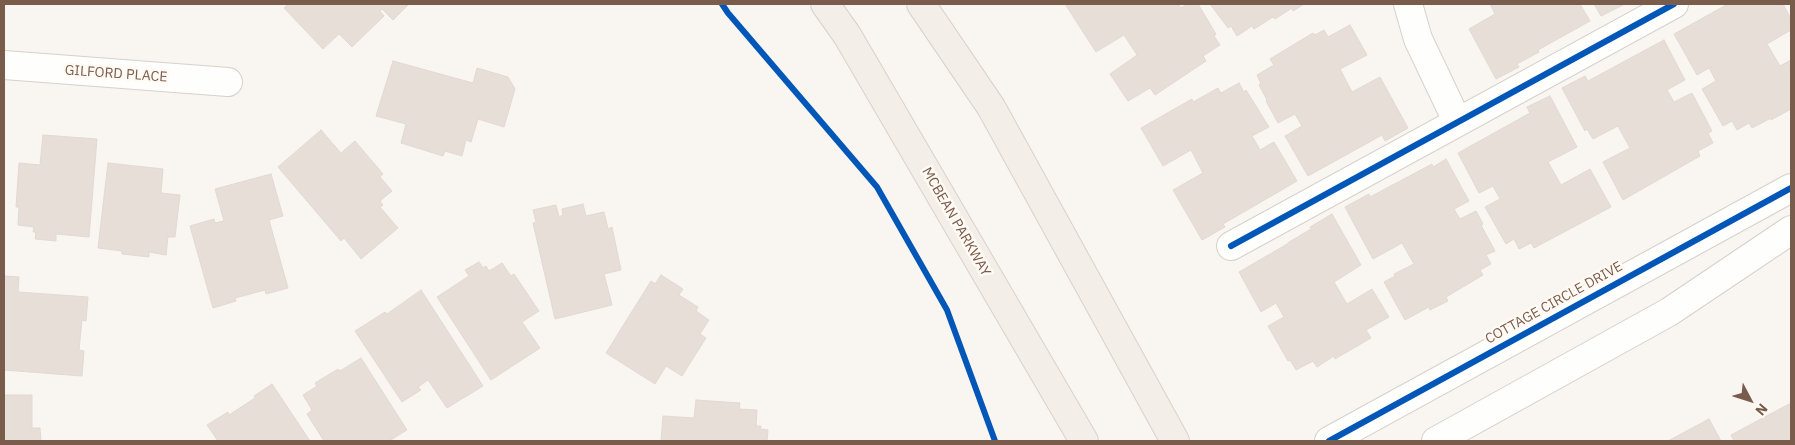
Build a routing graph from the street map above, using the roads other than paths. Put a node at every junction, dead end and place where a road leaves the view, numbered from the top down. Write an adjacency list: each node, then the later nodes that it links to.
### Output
1 (825, 4): 11 (main road, MCBEAN PARKWAY)
2 (922, 4): 12 (main road)
3 (1408, 4): 7 (street)
4 (1674, 4): 7 (street)
5 (4, 65): 6 (street, GILFORD PLACE)
6 (228, 82)
7 (1457, 122): 10 (street)
8 (1791, 188): 13 (street, COTTAGE CIRCLE DRIVE)
9 (1791, 230): 14 (street)
10 (1231, 246)
11 (1084, 441)
12 (1175, 441)
13 (1329, 441)
14 (1436, 441)

